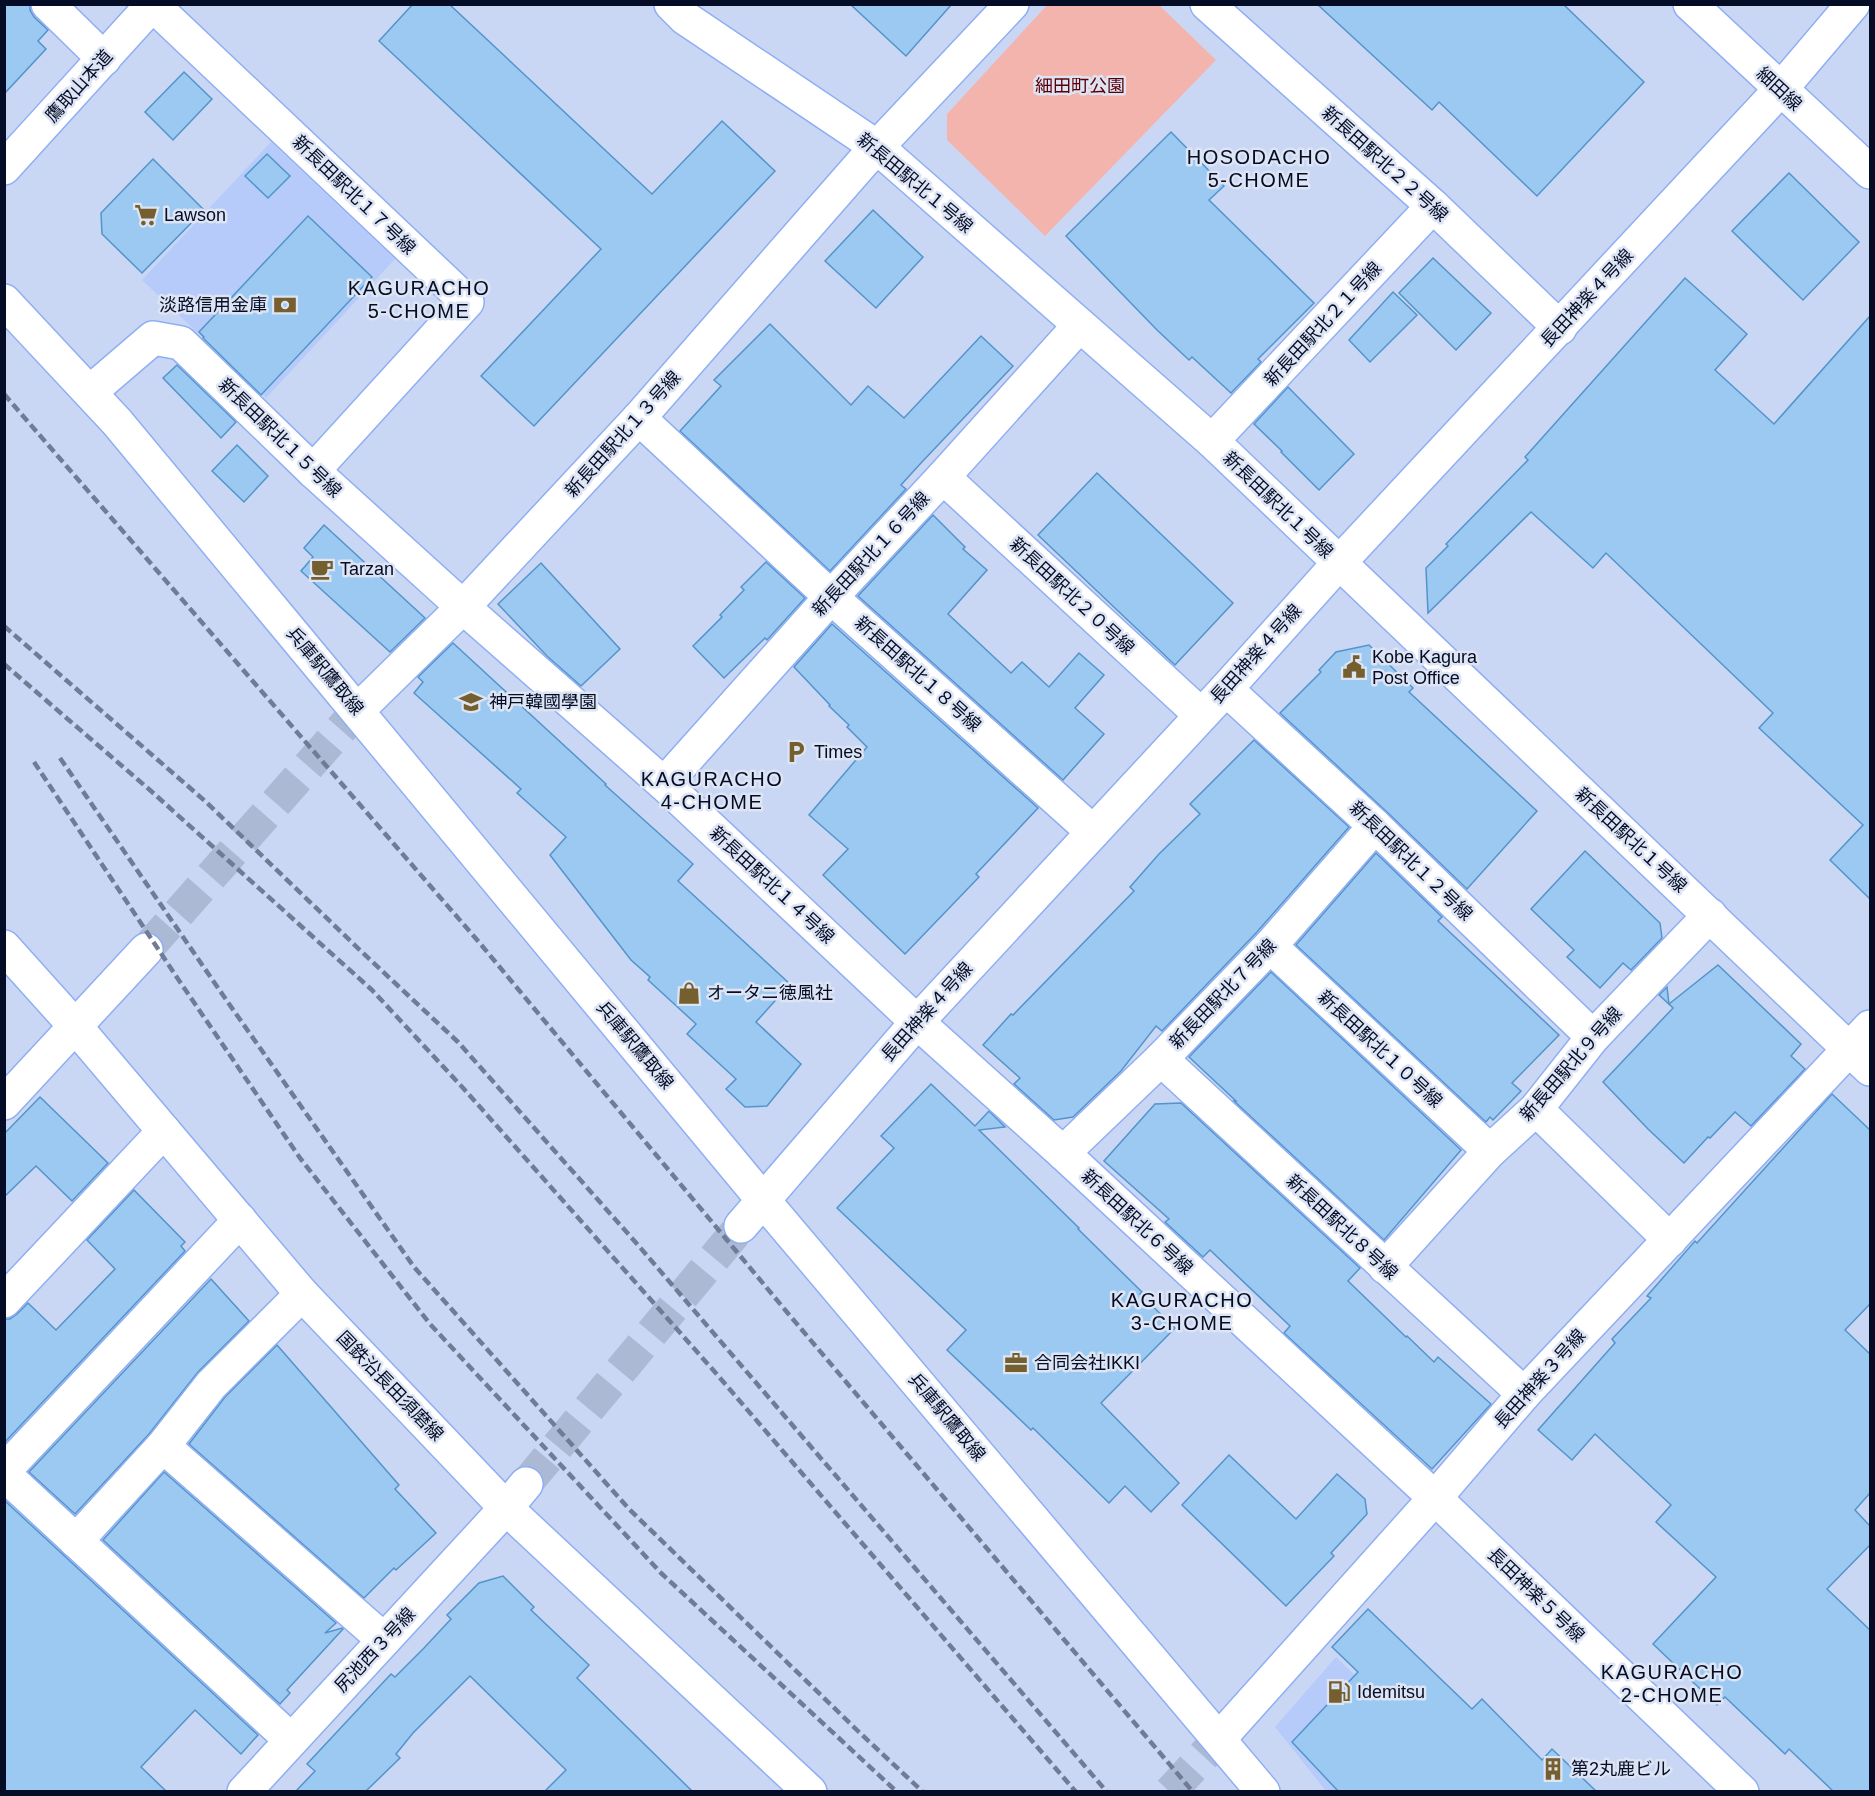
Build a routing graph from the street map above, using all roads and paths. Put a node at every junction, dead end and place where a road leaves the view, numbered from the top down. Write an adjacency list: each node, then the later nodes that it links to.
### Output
1 (48, 4): 8 (street)
2 (671, 4): 10 (street, 新長田駅北１号線)
3 (1012, 4): 10 (street, 新長田駅北１３号線)
4 (1207, 4): 13 (street, 新長田駅北２２号線)
5 (1690, 4): 9 (street, 細田線)
6 (1853, 4): 9 (street, 長田神楽４号線)
7 (153, 5): 8 (street, 鷹取山本道); 20 (street, 新長田駅北１７号線)
8 (104, 59): 11 (street, 鷹取山本道)
9 (1780, 90): 12 (street, 細田線); 16 (street, 長田神楽４号線)
10 (877, 147): 15 (street, 新長田駅北１号線); 18 (street, 新長田駅北１３号線)
11 (4, 168)
12 (1870, 172)
13 (1433, 206): 16 (street, 新長田駅北２２号線); 19 (street, 新長田駅北２１号線)
14 (4, 301): 17 (street, 兵庫駅鷹取線)
15 (1079, 326): 19 (street, 新長田駅北１号線); 21 (street, 新長田駅北１６号線)
16 (1560, 328): 22 (street, 長田神楽４号線)
17 (90, 392): 20 (street, 新長田駅北１５号線); 26 (street, 兵庫駅鷹取線)
18 (639, 418): 23 (street, 新長田駅北１８号線); 24 (street, 新長田駅北１３号線)
19 (1212, 441): 22 (street, 新長田駅北１号線)
20 (313, 471): 24 (street, 新長田駅北１５号線)
21 (943, 477): 23 (street, 新長田駅北１６号線); 27 (street, 新長田駅北２０号線)
22 (1338, 564): 25 (street, 長田神楽４号線); 31 (street, 新長田駅北１号線)
23 (831, 597): 28 (street, 新長田駅北１６号線); 30 (street, 新長田駅北１８号線)
24 (463, 607): 26 (street, 新長田駅北１３号線); 28 (street, 新長田駅北１４号線)
25 (1226, 689): 27 (street, 長田神楽４号線); 29 (street, 新長田駅北１２号線)
26 (357, 711): 45 (street, 兵庫駅鷹取線)
27 (1201, 715): 30 (street, 長田神楽４号線)
28 (664, 784): 35 (street, 新長田駅北１４号線)
29 (1375, 826): 32 (street, 新長田駅北７号線); 37 (street, 新長田駅北１２号線)
30 (1093, 832): 35 (street, 長田神楽４号線)
31 (1710, 915): 37 (street, 新長田駅北９号線); 38 (street, 新長田駅北１号線)
32 (1270, 946): 39 (street, 新長田駅北７号線); 43 (street, 新長田駅北１０号線)
33 (4, 947): 36 (street, 国鉄沿長田須磨線)
34 (146, 950): 36 (street)
35 (917, 1022): 44 (street, 新長田駅北６号線); 45 (street, 長田神楽４号線)
36 (75, 1026): 40 (street); 42 (street, 国鉄沿長田須磨線)
37 (1593, 1037): 41 (street, 新長田駅北９号線)
38 (1863, 1048): 48 (street, 長田神楽３号線)
39 (1161, 1059): 44 (street, 新長田駅北７号線); 49 (street, 新長田駅北８号線)
40 (4, 1103)
41 (1536, 1109): 43 (street, 新長田駅北９号線); 48 (street)
42 (164, 1131): 46 (street, 国鉄沿長田須磨線); 51 (street)
43 (1490, 1151): 49 (street, 新長田駅北９号線)
44 (1063, 1153): 56 (street, 新長田駅北６号線)
45 (763, 1200): 47 (street, 長田神楽４号線); 59 (street, 兵庫駅鷹取線)
46 (240, 1220): 50 (street, 国鉄沿長田須磨線); 54 (street)
47 (741, 1226)
48 (1670, 1240): 52 (street, 長田神楽３号線)
49 (1385, 1267): 52 (street, 新長田駅北８号線)
50 (303, 1294): 53 (street); 55 (street, 国鉄沿長田須磨線)
51 (4, 1301)
52 (1524, 1394): 56 (street, 長田神楽３号線)
53 (163, 1446): 57 (street); 58 (street)
54 (4, 1472): 57 (street)
55 (516, 1496): 58 (street, 尻池西３号線); 62 (street, 国鉄沿長田須磨線)
56 (1435, 1498): 59 (street, 長田神楽３号線); 64 (street, 長田神楽５号線)
57 (76, 1541): 60 (street)
58 (384, 1640): 60 (street, 尻池西３号線)
59 (1219, 1739): 63 (street, 兵庫駅鷹取線)
60 (291, 1740): 61 (street, 尻池西３号線)
61 (244, 1791)
62 (810, 1791)
63 (1263, 1791)
64 (1742, 1791)

